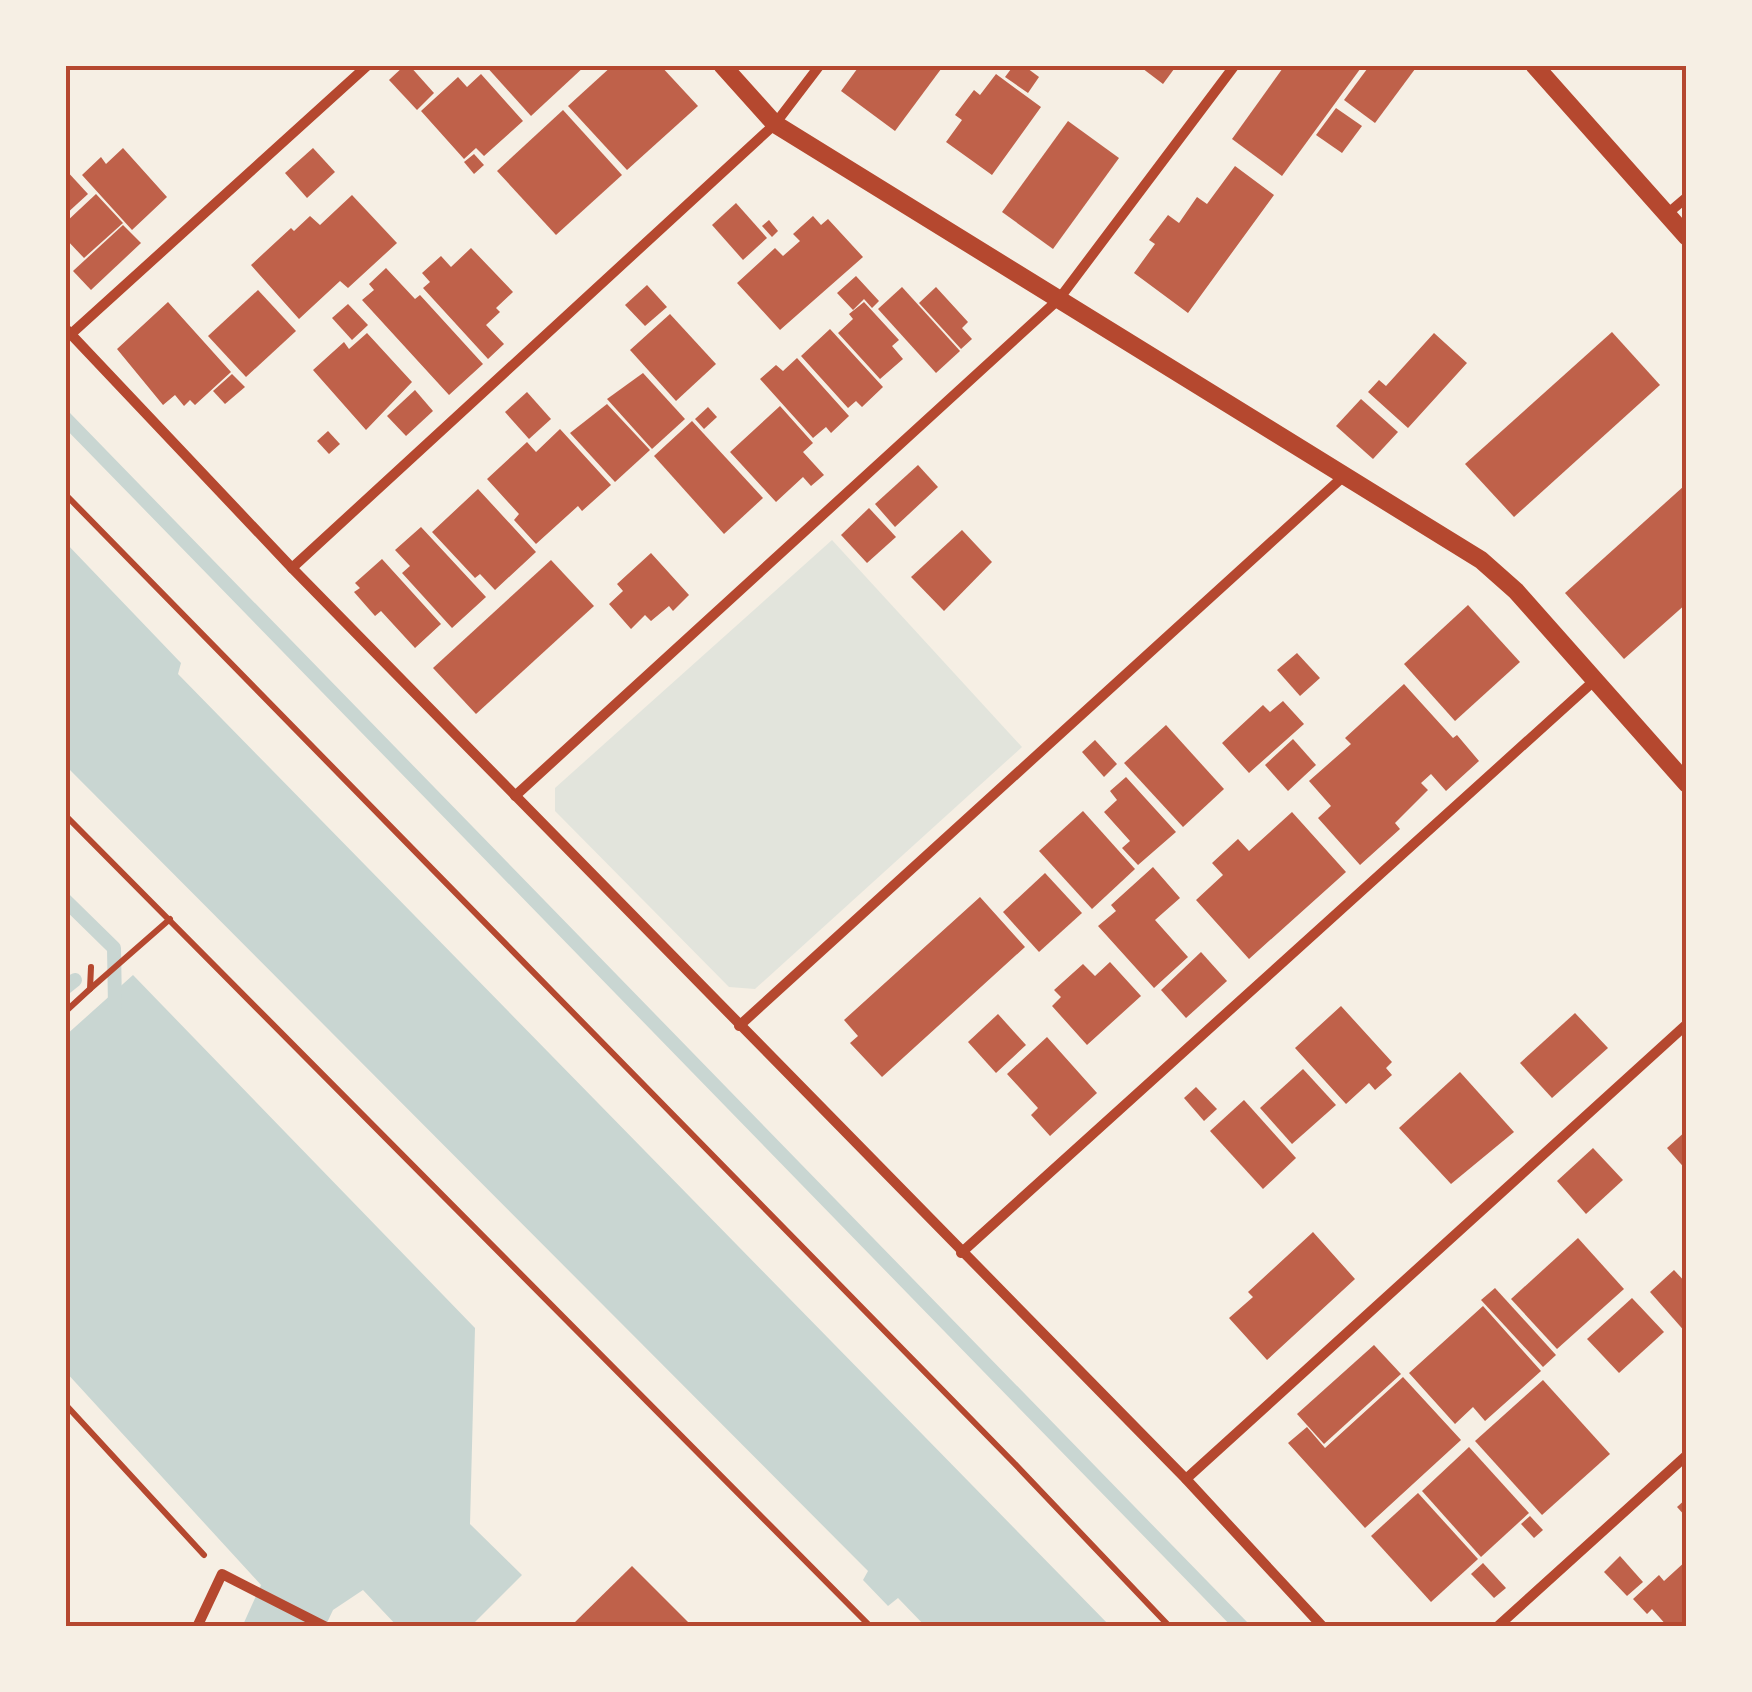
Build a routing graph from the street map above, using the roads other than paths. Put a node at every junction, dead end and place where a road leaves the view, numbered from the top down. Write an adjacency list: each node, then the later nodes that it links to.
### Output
1 (368, 65): 11 (street)
2 (722, 65): 6 (street)
3 (820, 65): 6 (street)
4 (1235, 65): 10 (street)
5 (1534, 65): 8 (street)
6 (776, 124): 10 (street); 13 (street)
7 (1687, 197): 8 (street)
8 (1667, 214): 9 (street)
9 (1687, 236)
10 (1059, 299): 12 (street); 16 (street)
11 (68, 331): 13 (street)
12 (1345, 475): 14 (street); 18 (street)
13 (292, 568): 16 (street)
14 (1596, 679): 15 (street); 19 (street)
15 (1687, 784)
16 (515, 796): 18 (street)
17 (1687, 1024): 21 (street)
18 (739, 1026): 19 (street)
19 (962, 1253): 21 (street)
20 (1687, 1455): 25 (street)
21 (1186, 1478): 24 (street)
22 (197, 1627): 23 (street)
23 (326, 1627)
24 (1323, 1627)
25 (1496, 1627)

